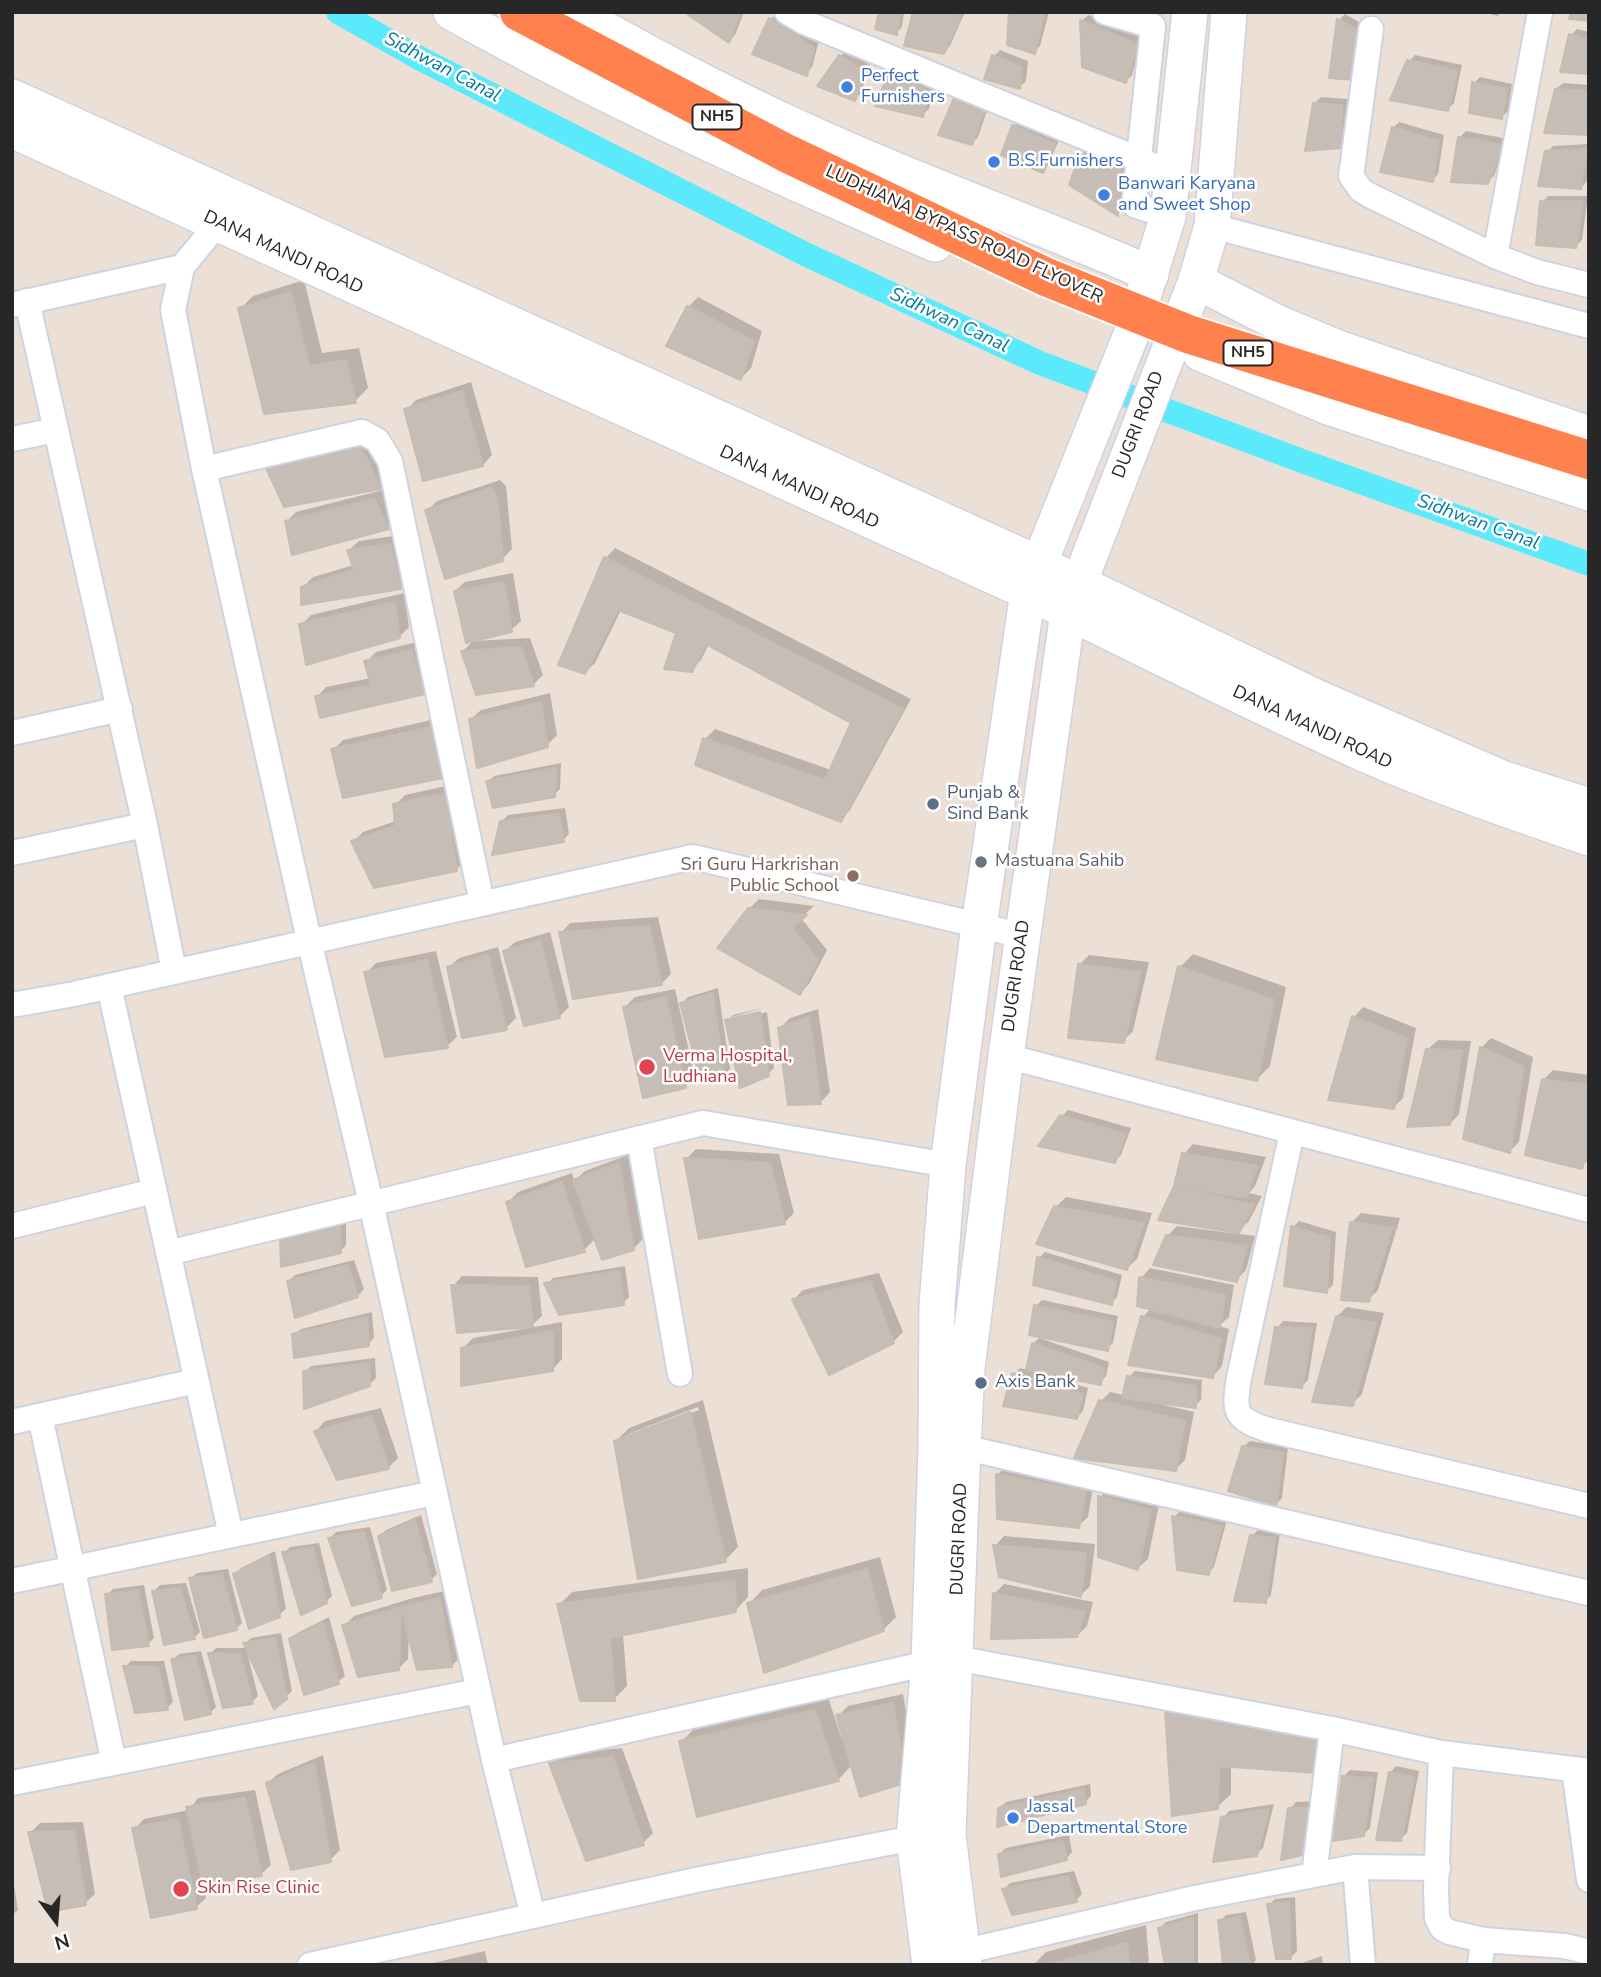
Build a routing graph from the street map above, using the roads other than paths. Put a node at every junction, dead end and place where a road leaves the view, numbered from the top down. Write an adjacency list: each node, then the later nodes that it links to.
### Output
1 (451, 12): 25 (street)
2 (519, 12): 30 (highway, LUDHIANA BYPASS ROAD FLYOVER / NH5, bridge)
3 (575, 12): 20 (street)
4 (787, 12): 13 (street)
5 (1105, 12): 9 (street)
6 (1190, 12): 14 (street, DUGRI ROAD)
7 (1229, 12): 17 (street, DUGRI ROAD)
8 (1540, 12): 18 (street)
9 (1154, 19): 13 (street)
10 (1371, 29): 18 (street)
11 (12, 97): 15 (street)
12 (12, 130): 15 (street, DANA MANDI ROAD)
13 (1138, 159): 14 (street); 16 (street)
14 (1172, 173): 16 (street, DUGRI ROAD)
15 (228, 212): 19 (street); 33 (street, DANA MANDI ROAD)
16 (1168, 216): 20 (street, DUGRI ROAD)
17 (1212, 226): 21 (street, DUGRI ROAD); 24 (street)
18 (1495, 257): 22 (street)
19 (182, 267): 23 (street); 31 (street)
20 (1150, 274): 25 (street, DUGRI ROAD)
21 (1196, 281): 26 (street, DUGRI ROAD); 28 (street)
22 (1589, 285)
23 (20, 303): 27 (street)
24 (1589, 326)
25 (1133, 330): 26 (street); 33 (street, DUGRI ROAD)
26 (1170, 345): 32 (street); 34 (street, DUGRI ROAD)
27 (57, 430): 29 (street); 35 (street)
28 (1589, 434)
29 (12, 439)
30 (1589, 460)
31 (204, 469): 41 (street); 44 (street)
32 (1589, 493)
33 (1033, 578): 34 (street, DANA MANDI ROAD); 42 (street, DUGRI ROAD)
34 (1073, 597): 37 (street); 39 (street, DANA MANDI ROAD); 43 (street, DUGRI ROAD)
35 (120, 709): 36 (street); 38 (street)
36 (12, 733)
37 (1589, 806)
38 (145, 825): 40 (street); 45 (street)
39 (1589, 838)
40 (12, 853)
41 (482, 903): 42 (street); 44 (street)
42 (979, 926): 43 (street); 51 (street, DUGRI ROAD)
43 (1023, 936): 48 (street, DUGRI ROAD)
44 (309, 940): 45 (street); 53 (street)
45 (174, 971): 46 (street)
46 (109, 986): 47 (street); 52 (street)
47 (12, 1005)
48 (1006, 1056): 49 (street); 61 (street, DUGRI ROAD)
49 (1292, 1132): 54 (street); 63 (street)
50 (639, 1138): 51 (street); 53 (street); 57 (street)
51 (948, 1165): 68 (street, DUGRI ROAD)
52 (154, 1191): 55 (street); 56 (street)
53 (371, 1203): 56 (street); 62 (street)
54 (1589, 1210)
55 (12, 1226)
56 (168, 1252): 58 (street)
57 (680, 1374)
58 (197, 1381): 59 (street); 64 (street)
59 (40, 1416): 60 (street); 65 (street)
60 (12, 1422)
61 (963, 1447): 67 (street); 68 (street, DUGRI ROAD)
62 (434, 1493): 64 (street); 69 (street)
63 (1589, 1506)
64 (231, 1535): 65 (street)
65 (71, 1568): 66 (street); 73 (street)
66 (12, 1581)
67 (1589, 1593)
68 (943, 1660): 70 (street); 72 (street); 76 (street, DUGRI ROAD); 84 (street, DUGRI ROAD)
69 (478, 1691): 72 (street); 73 (street)
70 (1332, 1729): 71 (street); 79 (street)
71 (1441, 1753): 74 (street); 78 (street)
72 (494, 1760): 81 (street)
73 (114, 1763): 75 (street)
74 (1581, 1770): 80 (street)
75 (12, 1783)
76 (914, 1838): 81 (street); 86 (street, DUGRI ROAD)
77 (1355, 1867): 78 (street); 79 (street); 87 (street)
78 (1438, 1868): 83 (street)
79 (1314, 1875): 84 (street)
80 (1589, 1880)
81 (533, 1916): 85 (street)
82 (1589, 1952): 83 (street)
83 (1482, 1953)
84 (963, 1959)
85 (310, 1965)
86 (930, 1965)
87 (1363, 1965)

